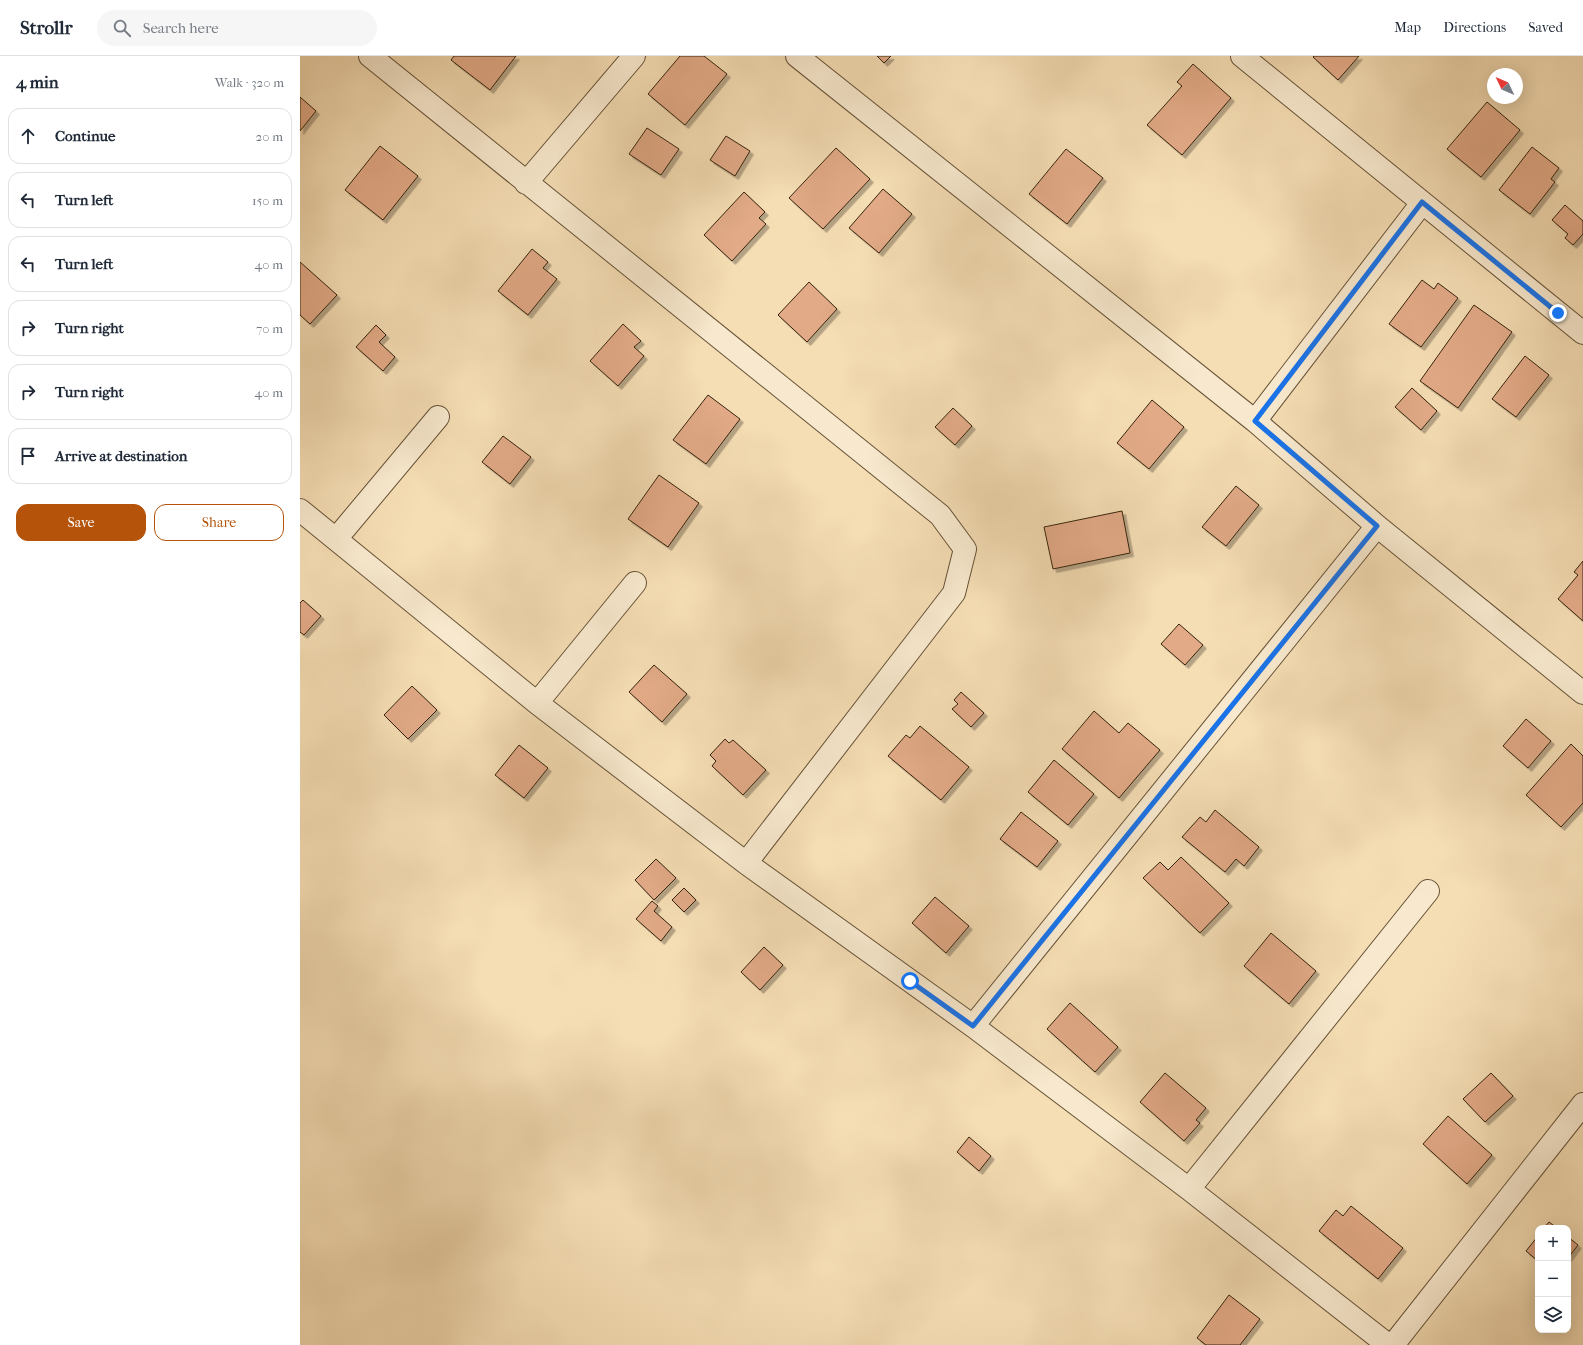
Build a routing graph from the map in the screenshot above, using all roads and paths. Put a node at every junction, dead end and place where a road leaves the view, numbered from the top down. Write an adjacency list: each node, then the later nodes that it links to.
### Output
1 (370, 56): 5 (street)
2 (634, 56): 5 (street)
3 (797, 56): 9 (street)
4 (1242, 56): 6 (street)
5 (526, 183): 16 (street)
6 (1422, 202): 7 (street); 9 (street)
7 (1583, 333)
8 (438, 417): 12 (street)
9 (1255, 421): 11 (street)
10 (300, 510): 12 (street)
11 (1377, 526): 14 (street); 18 (street)
12 (336, 539): 15 (street)
13 (635, 583): 15 (street)
14 (1583, 693)
15 (537, 703): 16 (street)
16 (746, 863): 18 (street)
17 (1428, 891): 20 (street)
18 (973, 1026): 20 (street)
19 (1583, 1104): 22 (street)
20 (1188, 1190): 21 (street)
21 (1388, 1345)
22 (1393, 1345)

